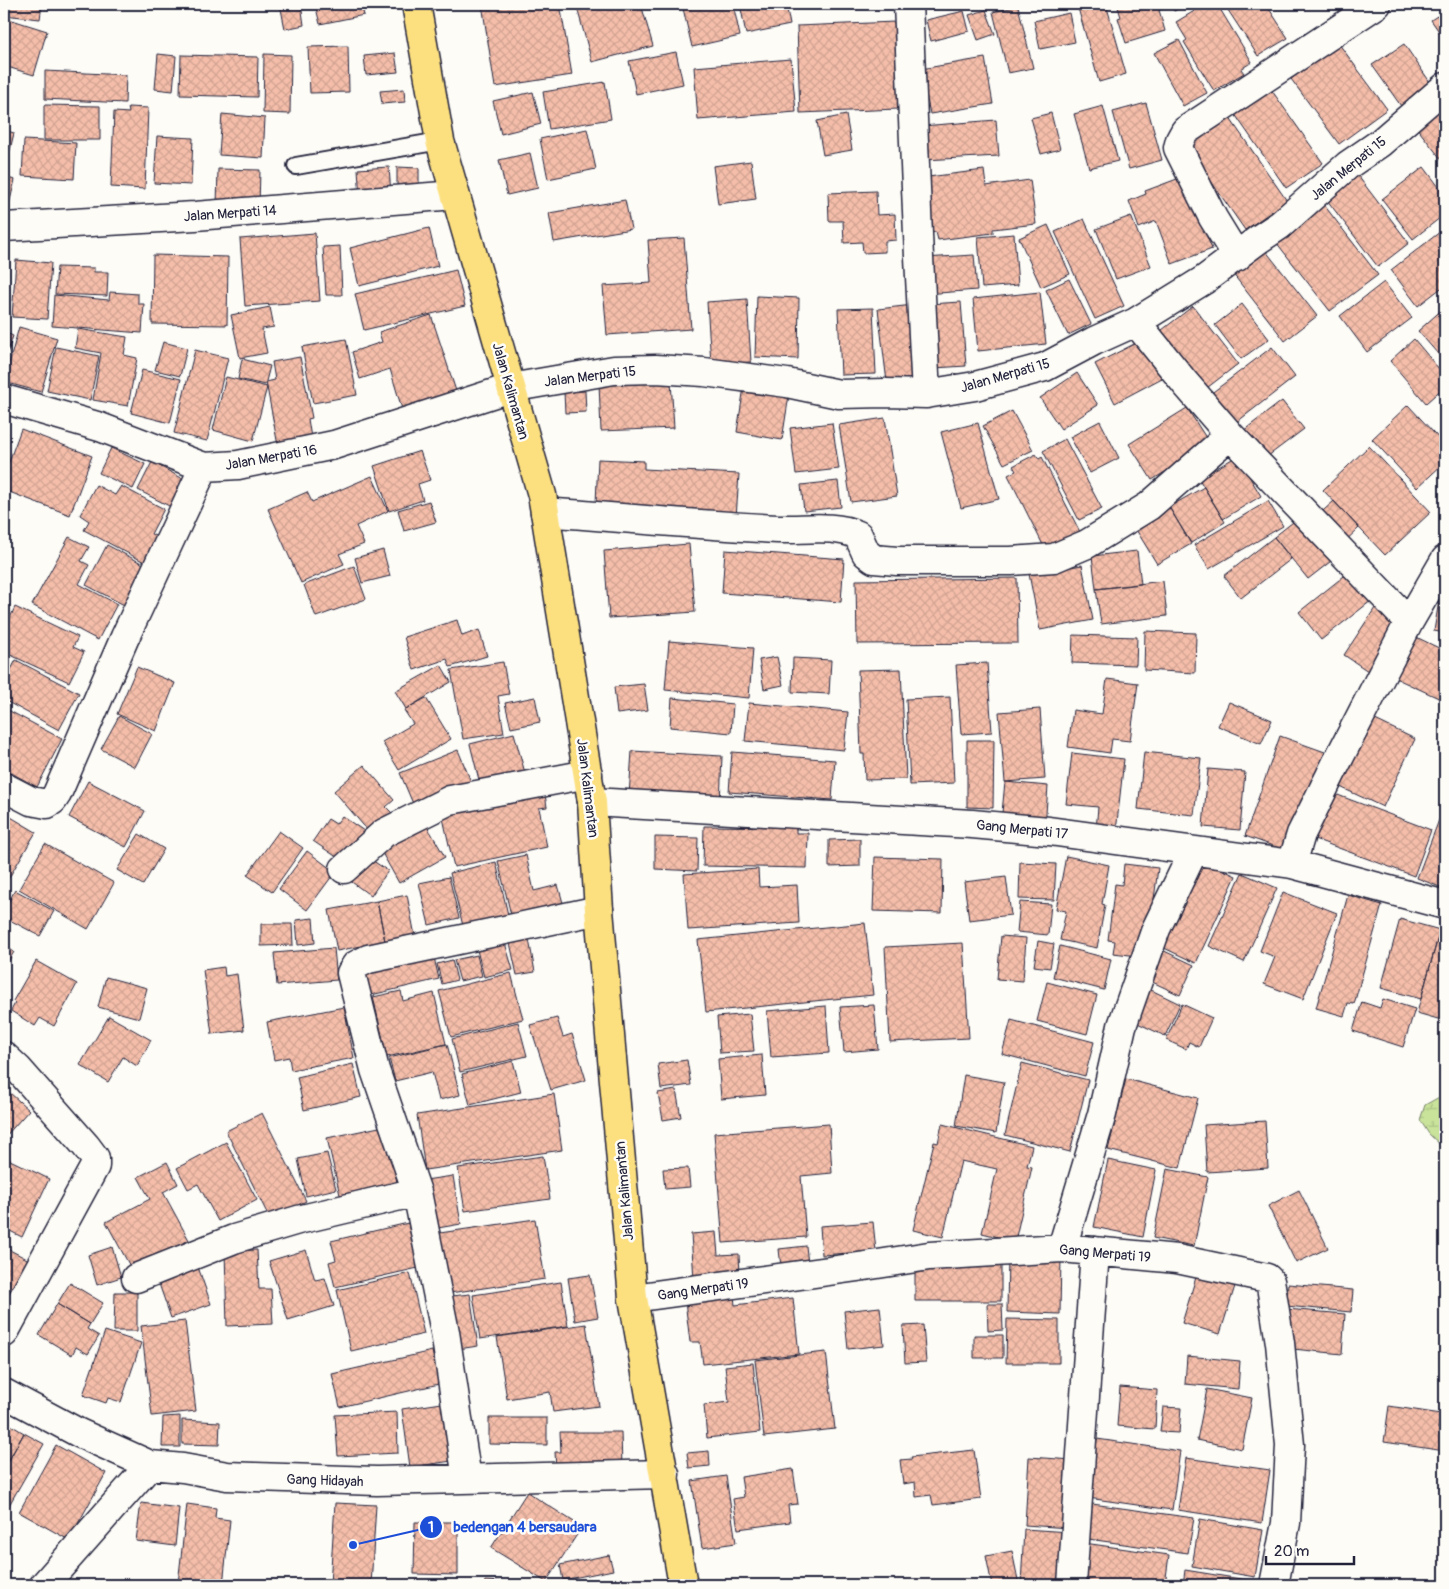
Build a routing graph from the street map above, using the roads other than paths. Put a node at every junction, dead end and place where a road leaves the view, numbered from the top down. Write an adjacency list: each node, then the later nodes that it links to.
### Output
1 (416, 4): 5 (main road, Jalan Kalimantan)
2 (908, 4): 12 (street)
3 (1377, 4): 9 (street)
4 (1445, 87): 9 (street, Jalan Merpati 15)
5 (440, 141): 6 (lane); 7 (main road, Jalan Kalimantan)
6 (296, 166)
7 (455, 195): 8 (street, Jalan Merpati 14); 11 (main road, Jalan Kalimantan)
8 (4, 228)
9 (1237, 257): 10 (street, Jalan Merpati 15)
10 (1136, 322): 12 (street, Jalan Merpati 15); 14 (street)
11 (510, 388): 12 (street, Jalan Merpati 15); 15 (street, Jalan Merpati 16); 16 (main road, Jalan Kalimantan)
12 (926, 394)
13 (4, 399): 15 (street, Jalan Merpati 16)
14 (1230, 435): 16 (street); 18 (street)
15 (204, 467): 20 (street)
16 (545, 512): 19 (main road, Jalan Kalimantan)
17 (1445, 560): 18 (street)
18 (1409, 622): 23 (street)
19 (588, 774): 21 (main road, Jalan Kalimantan); 24 (street)
20 (4, 786)
21 (592, 802): 22 (street, Gang Merpati 17); 26 (main road, Jalan Kalimantan)
22 (1194, 852): 23 (street, Gang Merpati 17); 29 (street)
23 (1292, 864): 25 (street, Gang Merpati 17)
24 (344, 868)
25 (1445, 905)
26 (600, 910): 28 (street); 32 (main road, Jalan Kalimantan)
27 (4, 1056): 33 (street)
28 (418, 1192): 31 (street); 37 (street)
29 (1062, 1248): 30 (street, Gang Merpati 19); 32 (street, Gang Merpati 19)
30 (1095, 1251): 40 (street); 41 (street, Gang Merpati 19)
31 (136, 1278)
32 (633, 1298): 36 (main road, Jalan Kalimantan)
33 (4, 1333)
34 (4, 1393): 35 (street, Gang Hidayah)
35 (150, 1465): 37 (street, Gang Hidayah); 38 (street)
36 (665, 1474): 37 (street, Gang Hidayah); 39 (main road, Jalan Kalimantan)
37 (467, 1479)
38 (44, 1585)
39 (683, 1585)
40 (1072, 1585)
41 (1274, 1585)

